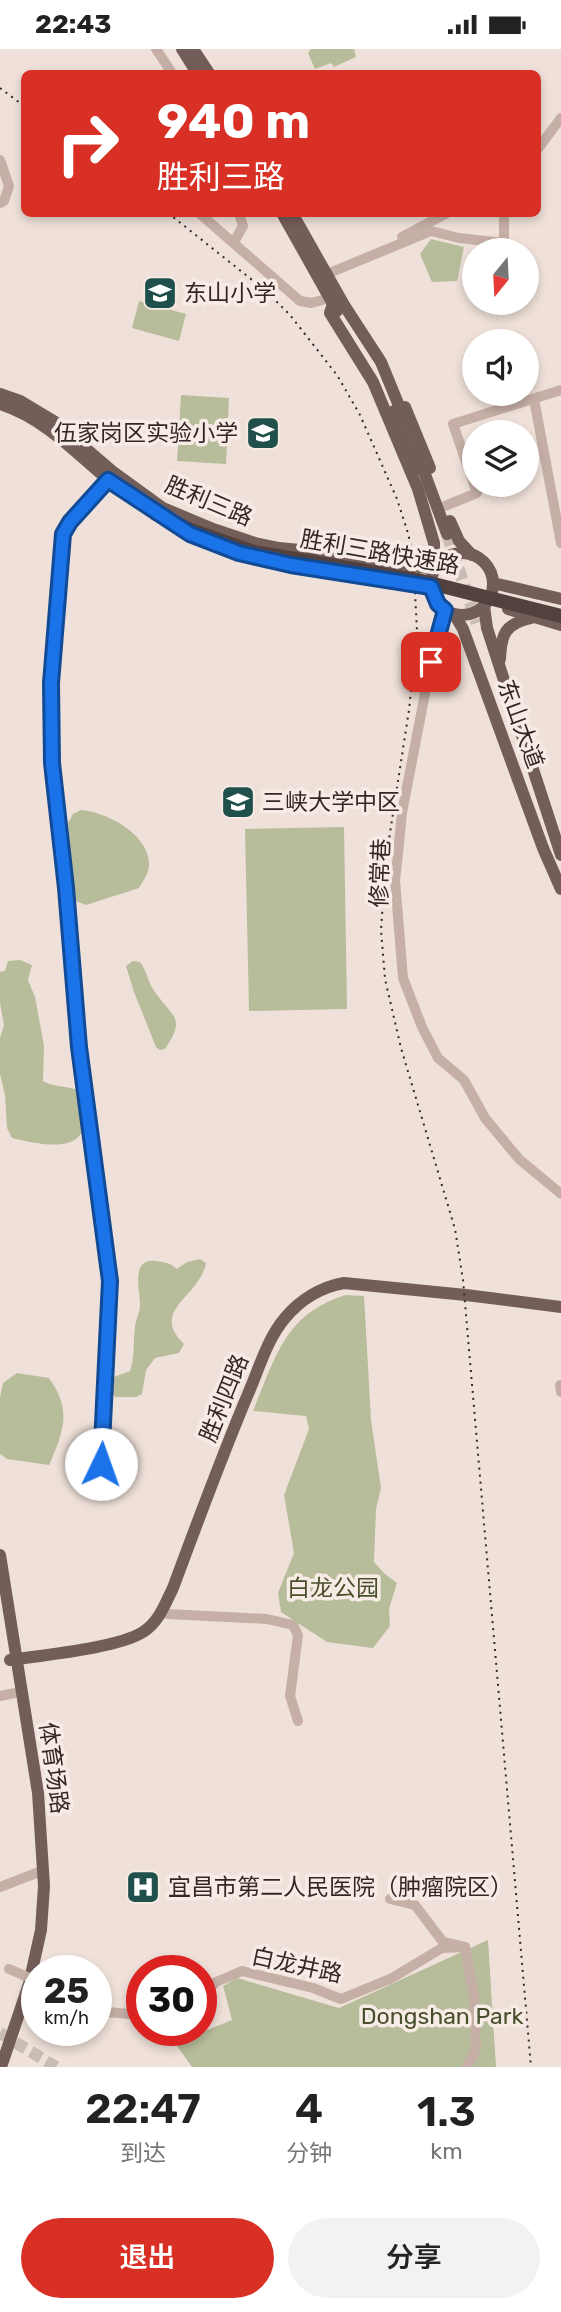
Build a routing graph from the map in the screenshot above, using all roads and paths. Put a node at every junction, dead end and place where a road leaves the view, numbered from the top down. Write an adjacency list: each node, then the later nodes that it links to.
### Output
1 (156, 49): 4 (street)
2 (182, 49): 5 (main road)
3 (193, 49): 6 (main road)
4 (170, 70)
5 (196, 70)
6 (207, 70)
7 (561, 118): 8 (street)
8 (541, 145)
9 (0, 160): 10 (street)
10 (0, 203)
11 (204, 217): 17 (street)
12 (240, 217): 17 (street)
13 (284, 217): 20 (main road)
14 (294, 217): 19 (main road)
15 (440, 217): 18 (street)
16 (504, 217): 18 (street)
17 (234, 243): 20 (street)
18 (368, 256): 19 (street)
19 (327, 274): 20 (main road)
20 (337, 303): 28 (main road); 31 (main road); 34 (main road)
21 (561, 390): 23 (street)
22 (0, 394): 29 (main road, 胜利三路)
23 (539, 397)
24 (0, 404): 27 (main road, 胜利三路)
25 (509, 406): 28 (street)
26 (535, 406): 32 (street)
27 (108, 480): 29 (main road, 胜利三路); 52 (street)
28 (445, 506): 33 (main road)
29 (159, 511): 30 (highway); 34 (main road, 胜利三路); 36 (main road, 胜利三路)
30 (192, 528): 39 (highway, 胜利三路快速路, bridge); 41 (highway, 胜利三路快速路, bridge)
31 (443, 535)
32 (561, 543)
33 (472, 555): 34 (main road); 35 (main road)
34 (434, 569): 36 (main road)
35 (493, 583): 37 (main road); 38 (main road)
36 (431, 587): 40 (main road)
37 (561, 599)
38 (486, 605): 40 (main road); 42 (main road); 45 (main road, 东山大道)
39 (561, 608)
40 (449, 612): 47 (main road, 东山大道); 49 (street, 修常巷)
41 (561, 616)
42 (534, 617): 44 (main road); 45 (main road)
43 (474, 624): 47 (main road)
44 (561, 625)
45 (500, 667): 46 (main road, 东山大道)
46 (561, 855)
47 (557, 868): 48 (main road, 东山大道)
48 (561, 889)
49 (561, 1194)
50 (561, 1307): 56 (main road, 胜利四路)
51 (561, 1313): 55 (main road, 胜利四路)
52 (101, 1464)
53 (0, 1555): 56 (main road, 体育场路)
54 (0, 1598): 56 (main road, 体育场路)
55 (167, 1614): 56 (main road, 胜利四路); 59 (street)
56 (14, 1663): 57 (main road, 体育场路); 60 (main road, 体育场路)
57 (15, 1693): 58 (street); 60 (main road, 体育场路)
58 (0, 1696)
59 (298, 1721)
60 (40, 1872): 61 (street); 67 (main road, 体育场路); 68 (main road, 体育场路)
61 (0, 1887)
62 (390, 1899): 63 (street)
63 (465, 1947): 66 (street, 白龙井路); 69 (street)
64 (4, 1967): 65 (street, bridge)
65 (21, 1974)
66 (217, 1982)
67 (0, 2052)
68 (1, 2067)
69 (467, 2067)

